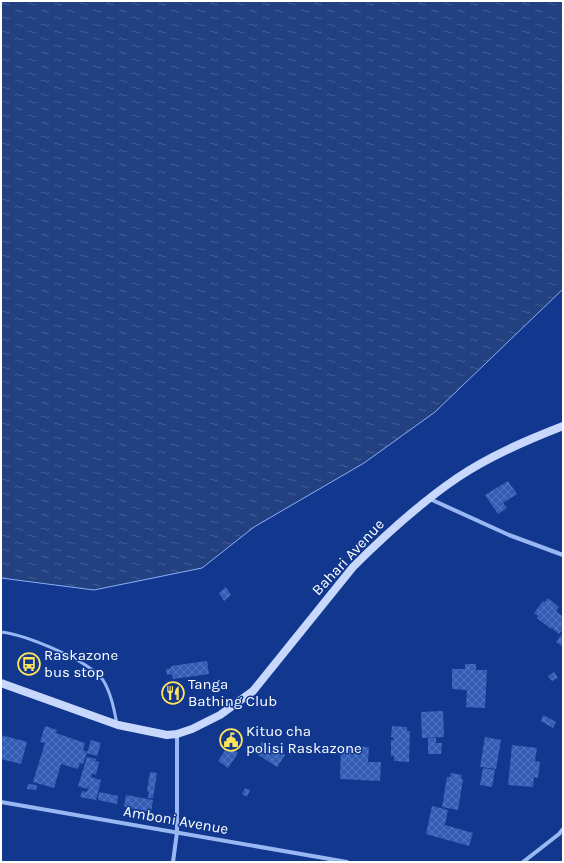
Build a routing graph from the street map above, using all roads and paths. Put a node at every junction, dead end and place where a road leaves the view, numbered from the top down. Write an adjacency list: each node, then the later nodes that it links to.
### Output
1 (563, 426): 2 (street, Bahari Avenue)
2 (430, 499): 3 (street); 7 (street, Bahari Avenue)
3 (563, 555)
4 (1, 632): 6 (lane)
5 (1, 683): 6 (street)
6 (118, 725): 7 (street)
7 (177, 734): 10 (street)
8 (1, 802): 10 (street, Amboni Avenue)
9 (563, 829): 13 (street)
10 (177, 832): 11 (street); 12 (street, Amboni Avenue)
11 (173, 862)
12 (347, 862)
13 (523, 862)

